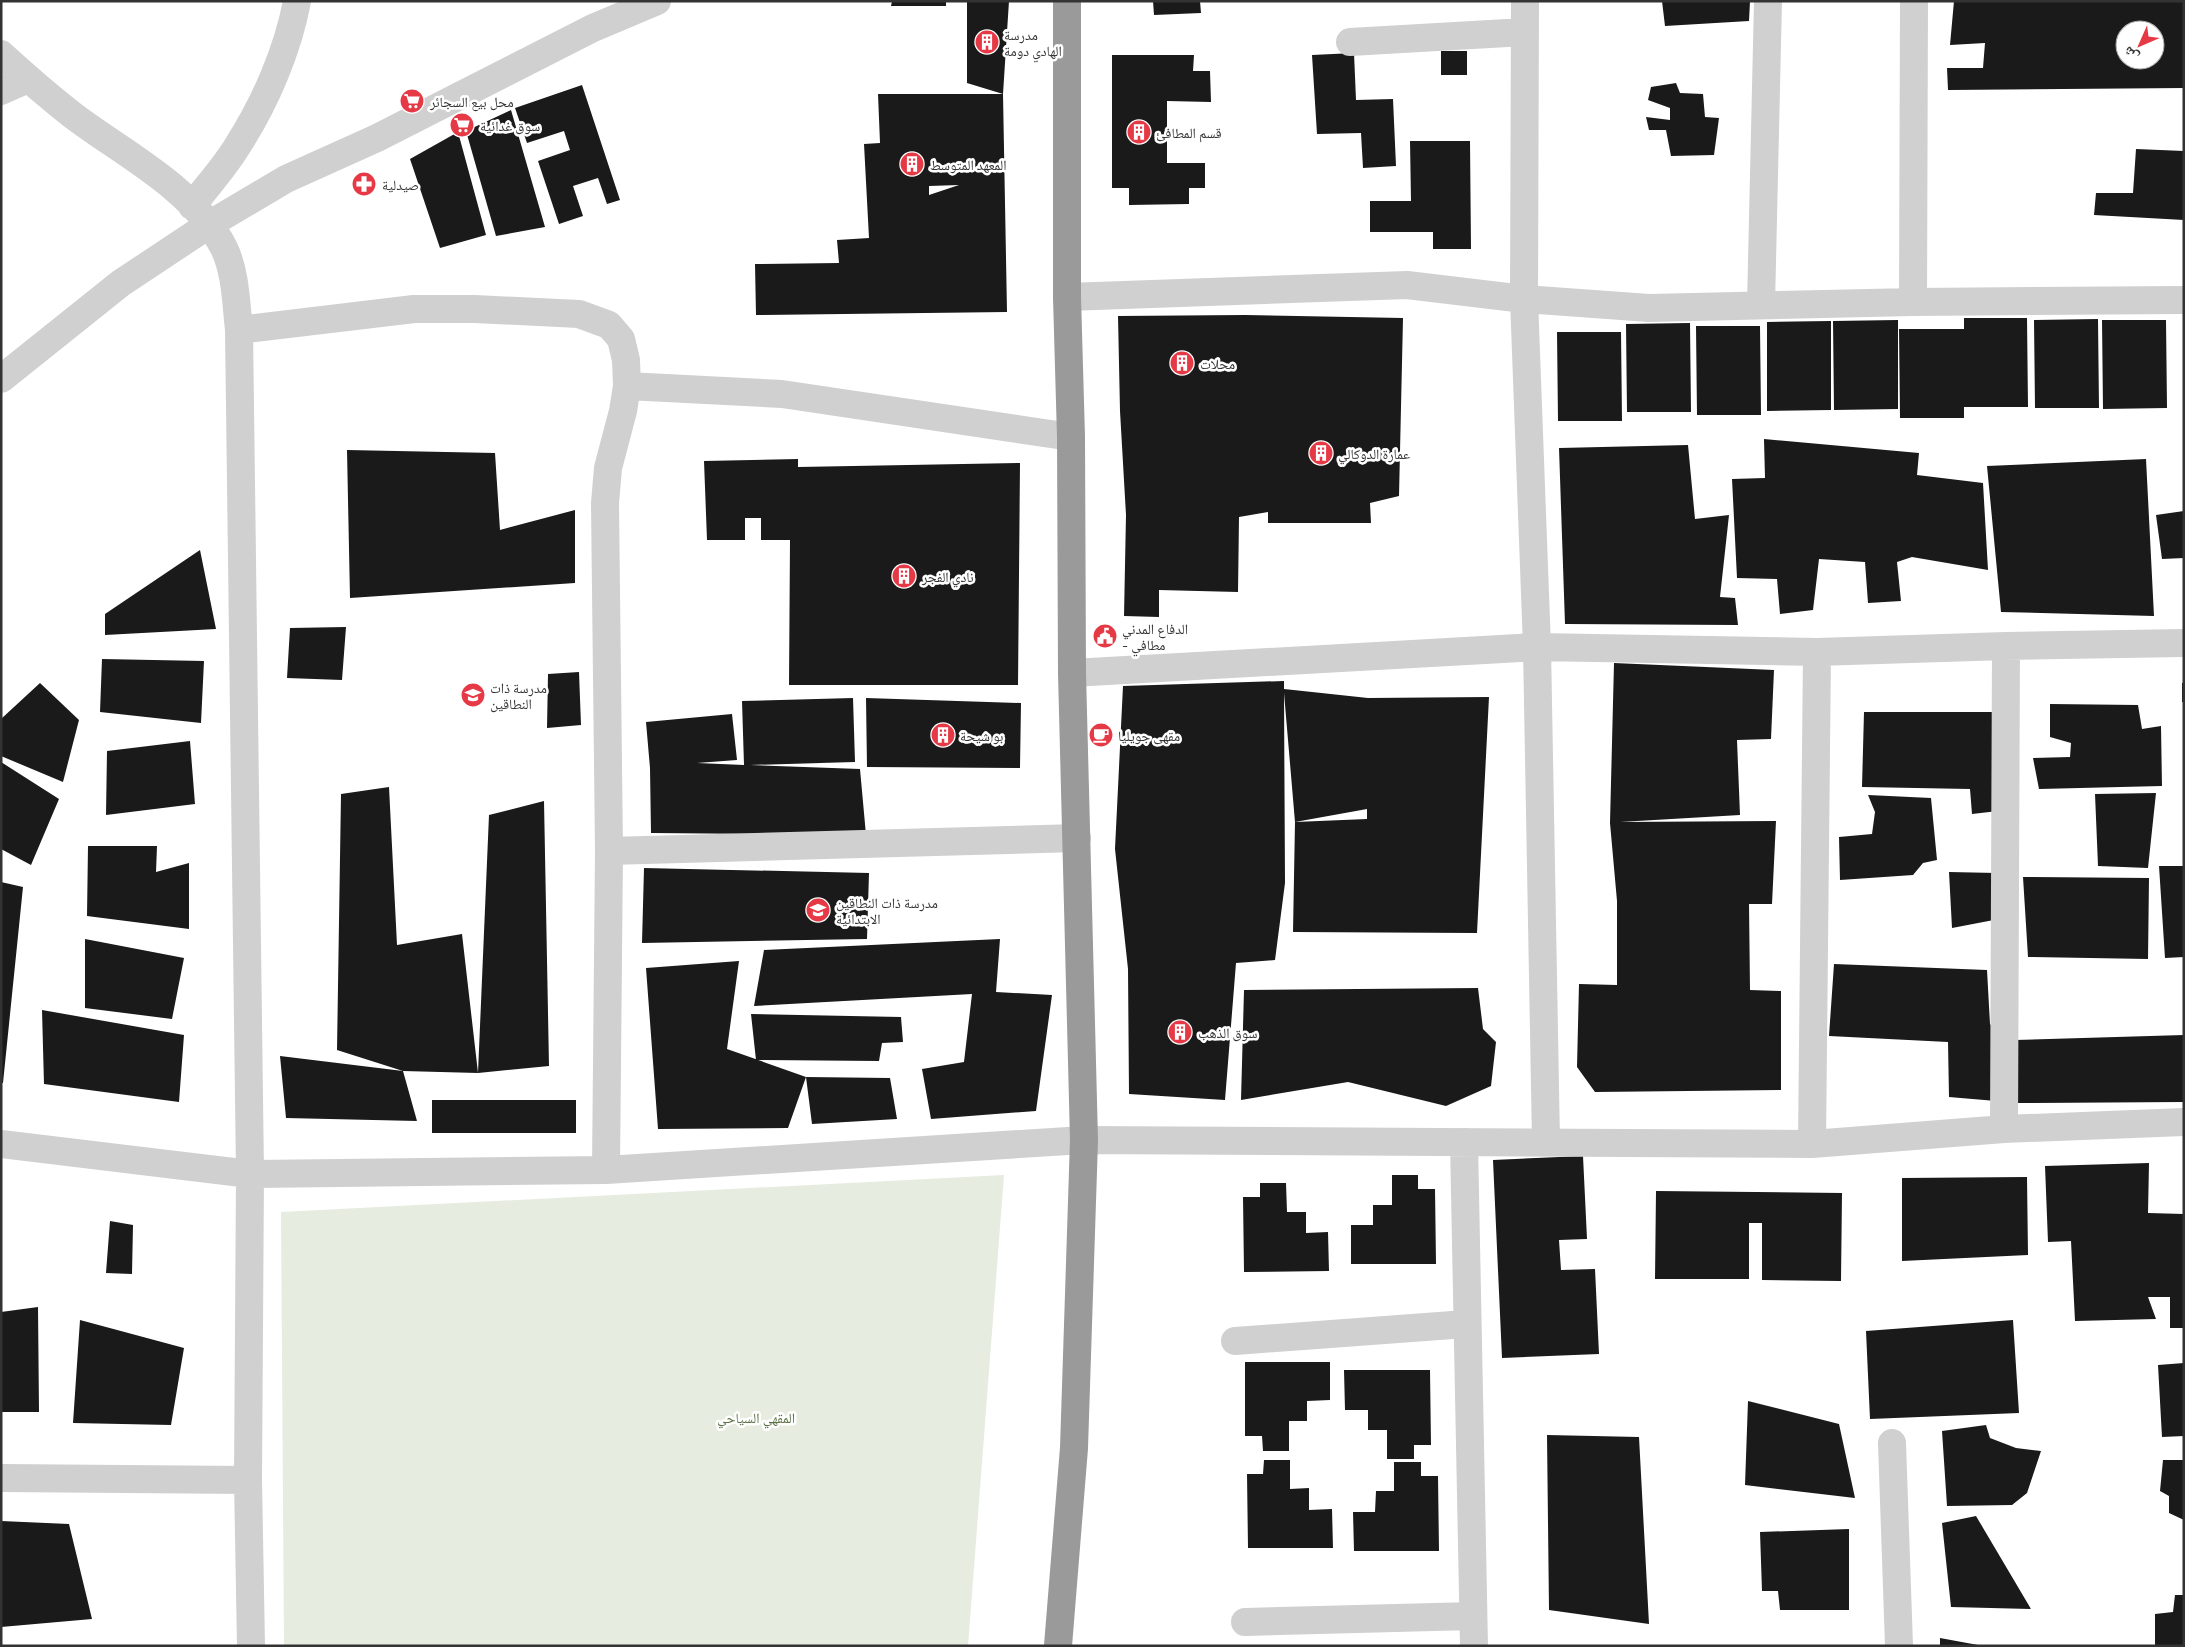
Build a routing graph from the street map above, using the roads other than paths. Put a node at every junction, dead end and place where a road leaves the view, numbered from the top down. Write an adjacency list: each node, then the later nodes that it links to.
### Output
1 (297, 1): 14 (street)
2 (616, 1): 8 (street)
3 (657, 1): 8 (street)
4 (1067, 1): 15 (highway)
5 (1525, 1): 9 (street)
6 (1768, 1): 19 (street)
7 (1914, 1): 18 (street)
8 (593, 28): 14 (street)
9 (1525, 32): 10 (street); 16 (street)
10 (1350, 42)
11 (1, 54): 12 (street)
12 (28, 80): 13 (street); 14 (street)
13 (1, 90)
14 (201, 215): 20 (street); 21 (street)
15 (1067, 297): 16 (street); 23 (highway)
16 (1524, 299): 19 (street); 26 (street)
17 (2184, 300): 18 (street)
18 (1913, 302): 19 (street)
19 (1761, 305)
20 (239, 330): 22 (street); 39 (street)
21 (1, 379)
22 (627, 386): 23 (street); 30 (street)
23 (1071, 437): 28 (highway)
24 (2184, 643): 25 (street)
25 (2006, 646): 27 (street); 32 (street)
26 (1537, 647): 27 (street); 28 (street); 35 (street)
27 (1817, 652): 37 (street)
28 (1072, 673): 29 (highway)
29 (1077, 838): 30 (street); 33 (highway)
30 (609, 851): 38 (street)
31 (2184, 1122): 32 (street)
32 (2004, 1129): 37 (street)
33 (1084, 1140): 34 (street); 38 (street); 48 (highway)
34 (1464, 1142): 35 (street); 40 (street)
35 (1546, 1142): 37 (street)
36 (1, 1144): 39 (street)
37 (1812, 1144)
38 (606, 1170): 39 (street)
39 (250, 1174): 44 (street)
40 (1466, 1324): 41 (street); 45 (street)
41 (1235, 1341)
42 (1892, 1443): 50 (street)
43 (1, 1478): 44 (street)
44 (248, 1480): 47 (street)
45 (1473, 1616): 46 (street); 49 (street)
46 (1245, 1622)
47 (251, 1646)
48 (1058, 1646)
49 (1474, 1646)
50 (1899, 1646)

